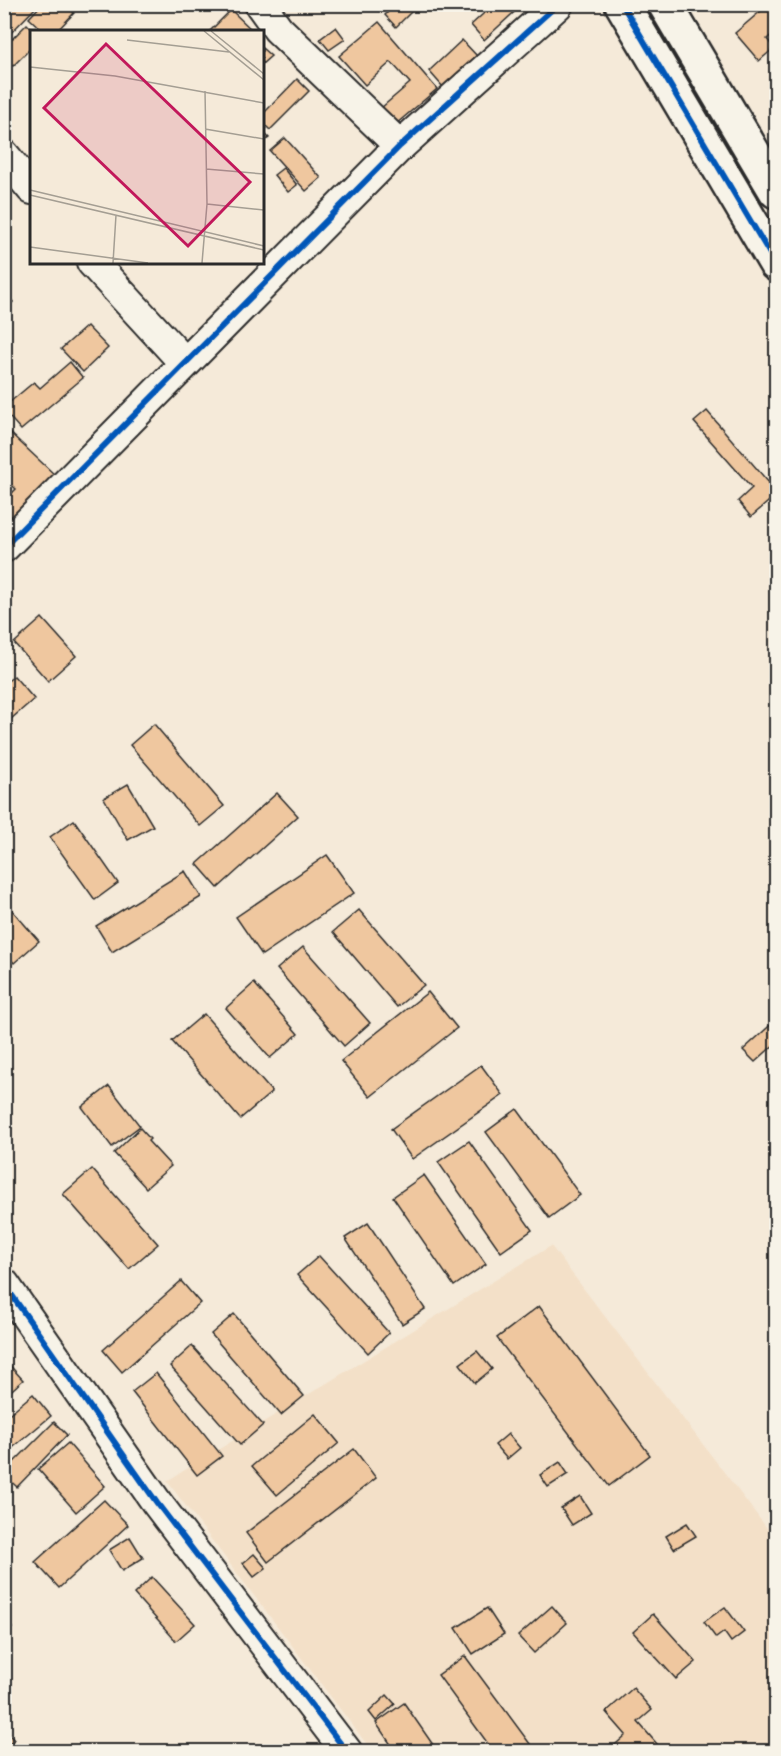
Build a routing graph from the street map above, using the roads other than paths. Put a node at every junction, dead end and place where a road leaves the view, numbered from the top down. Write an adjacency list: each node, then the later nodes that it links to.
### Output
1 (260, 4): 5 (street)
2 (558, 4): 5 (street)
3 (622, 4): 10 (street)
4 (665, 4): 8 (street)
5 (400, 146): 11 (street)
6 (4, 155): 7 (street)
7 (30, 187)
8 (777, 191)
9 (94, 264): 11 (street)
10 (777, 264)
11 (184, 362): 12 (street)
12 (4, 547)
13 (4, 1284): 14 (street)
14 (347, 1752)

